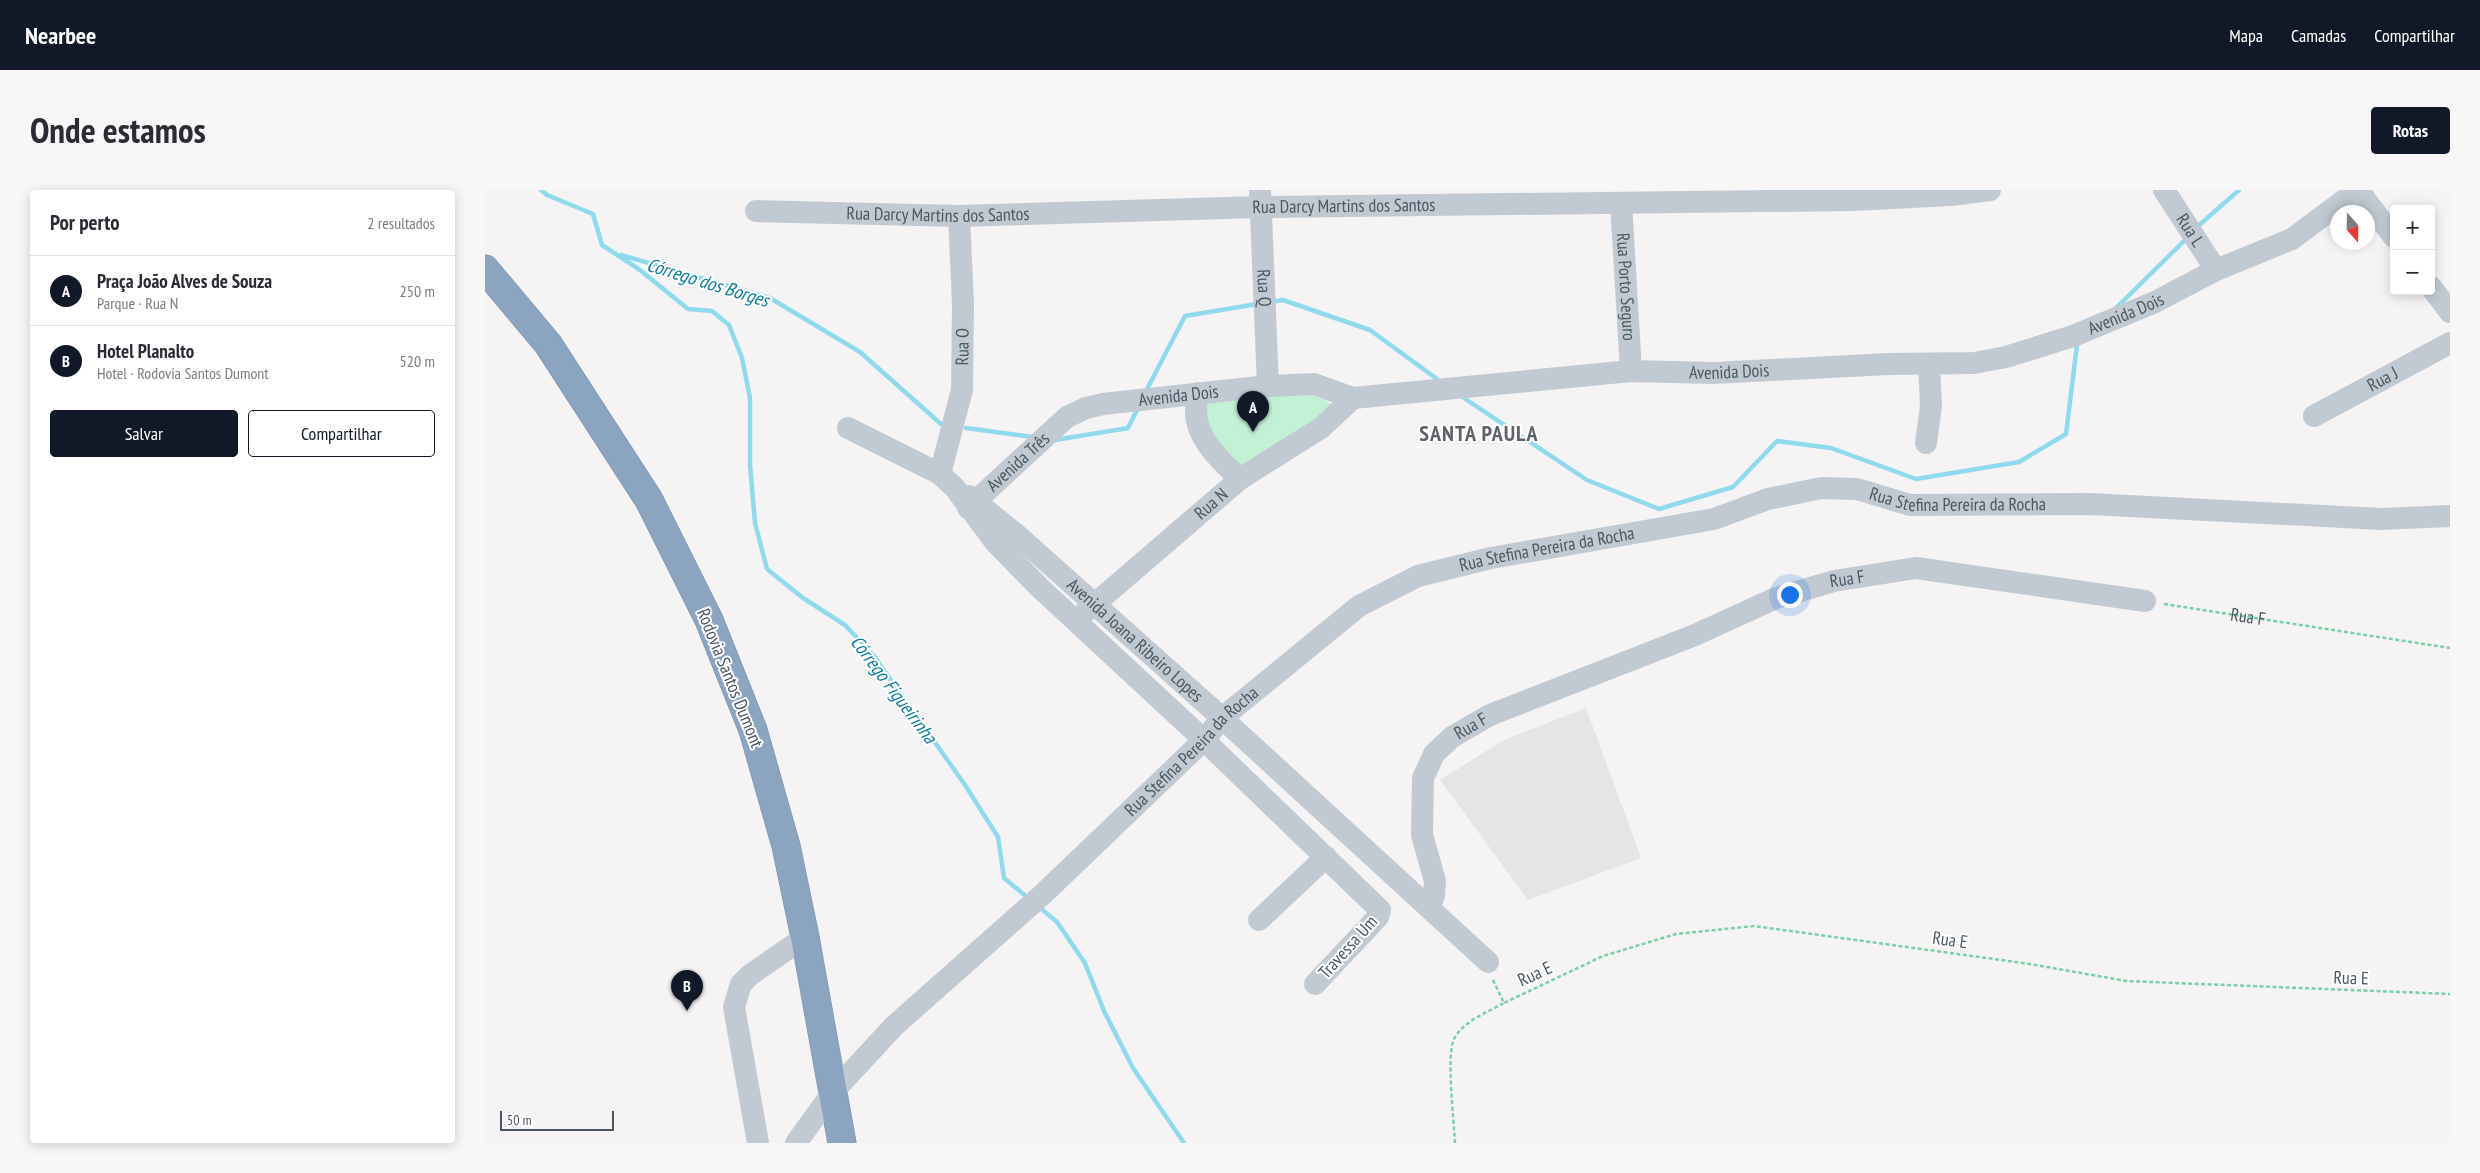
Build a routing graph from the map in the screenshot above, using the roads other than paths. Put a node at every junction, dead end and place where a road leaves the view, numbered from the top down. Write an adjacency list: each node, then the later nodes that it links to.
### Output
1 (1990, 190): 4 (street, Rua Darcy Martins dos Santos)
2 (2164, 190): 11 (street, Rua L)
3 (2358, 190): 9 (street); 11 (street, Avenida Dois)
4 (1704, 196): 6 (street, Rua Darcy Martins dos Santos)
5 (1260, 199): 6 (street, Rua Darcy Martins dos Santos); 8 (street, Rua Darcy Martins dos Santos); 17 (street, Rua Q)
6 (1621, 203): 16 (street, Rua Porto Seguro)
7 (756, 211): 8 (street, Rua Darcy Martins dos Santos)
8 (959, 216): 25 (street, Rua O)
9 (2390, 233)
10 (485, 269): 37 (highway, Rodovia Santos Dumont)
11 (2216, 270): 15 (street, Avenida Dois)
12 (2435, 292): 13 (street)
13 (2450, 312)
14 (2450, 343): 20 (street, Rua J)
15 (1929, 364): 16 (street, Avenida Dois); 23 (street)
16 (1631, 371): 19 (street, Avenida Dois)
17 (1268, 386): 18 (street, Avenida Dois); 19 (street, Avenida Dois)
18 (1198, 393): 21 (street, Avenida Dois); 24 (street)
19 (1353, 398): 24 (street, Rua N)
20 (2314, 416)
21 (1067, 417): 26 (street, Avenida Três)
22 (848, 428): 25 (street, Avenida Joana Ribeiro Lopes)
23 (1926, 443)
24 (1240, 479): 29 (street, Rua N)
25 (947, 481): 26 (street, Avenida Joana Ribeiro Lopes)
26 (971, 504): 29 (street, Avenida Joana Ribeiro Lopes); 30 (street, Avenida Joana Ribeiro Lopes)
27 (2450, 516): 31 (street, Rua Stefina Pereira da Rocha)
28 (2145, 601): 34 (street, Rua F)
29 (1093, 604): 30 (street, Rua N); 31 (street, Avenida Joana Ribeiro Lopes)
30 (1077, 621): 32 (street, Avenida Joana Ribeiro Lopes)
31 (1222, 718): 32 (street, Rua Stefina Pereira da Rocha); 34 (street, Avenida Joana Ribeiro Lopes)
32 (1204, 740): 33 (street, Avenida Joana Ribeiro Lopes); 40 (street, Rua Stefina Pereira da Rocha)
33 (1326, 857): 35 (street, Avenida Joana Ribeiro Lopes); 36 (street)
34 (1429, 906): 38 (street, Avenida Joana Ribeiro Lopes)
35 (1380, 910): 39 (street, Travessa Um)
36 (1259, 920)
37 (805, 937): 40 (highway, Rodovia Santos Dumont); 41 (street)
38 (1488, 962)
39 (1315, 984)
40 (833, 1092): 42 (street, Rua Stefina Pereira da Rocha); 43 (highway, Rodovia Santos Dumont)
41 (758, 1143)
42 (796, 1143)
43 (841, 1143)

